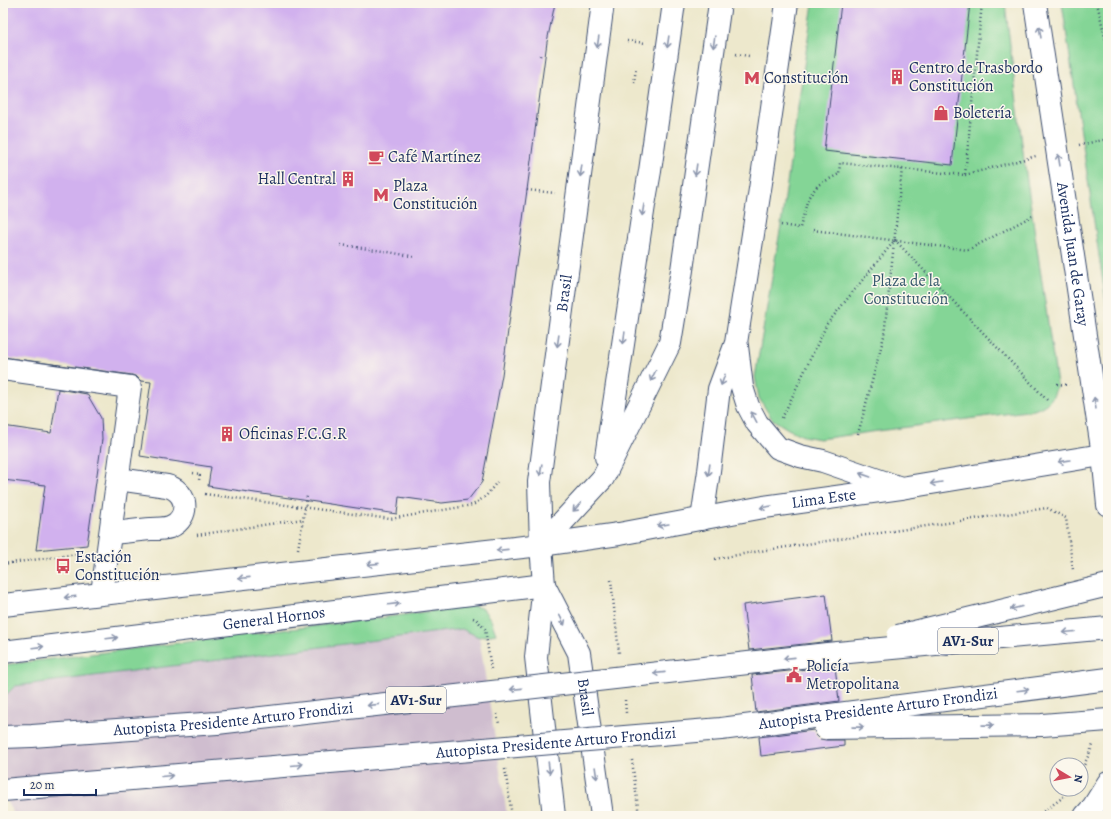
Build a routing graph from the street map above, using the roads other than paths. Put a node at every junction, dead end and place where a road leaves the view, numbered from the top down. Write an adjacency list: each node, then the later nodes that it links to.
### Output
1 (603, 3): 15 (main road, Brasil, one-way to 15)
2 (674, 3): 9 (main road, one-way to 9)
3 (720, 3): 9 (main road, one-way to 9)
4 (787, 3): 6 (main road)
5 (1035, 3): 8 (main road, Avenida Juan de Garay, one-way to 5)
6 (736, 343): 11 (main road, one-way to 6); 13 (main road, one-way to 13)
7 (3, 370): 10 (main road)
8 (1106, 455): 11 (main road, Lima Este, one-way to 11); 12 (main road, Avenida Juan de Garay)
9 (603, 478): 15 (main road, one-way to 15)
10 (118, 479): 14 (main road); 14 (main road)
11 (902, 488): 13 (main road, Lima Este, one-way to 13)
12 (1108, 505)
13 (702, 519): 15 (main road, Lima Este, one-way to 15)
14 (111, 533): 19 (main road)
15 (541, 545): 16 (main road, Brasil); 19 (main road, one-way to 19)
16 (544, 585): 23 (main road, General Hornos, one-way to 16); 31 (main road, Brasil, one-way to 31); 32 (main road, Brasil, one-way to 32)
17 (1108, 585): 20 (main road, bridge)
18 (1108, 591): 20 (main road, bridge)
19 (102, 593): 21 (main road, one-way to 21)
20 (1046, 600): 24 (main road, one-way to 24, bridge)
21 (3, 604)
22 (1108, 628): 24 (main road, Autopista Presidente Arturo Frondizi / AV1-Sur, one-way to 24, bridge)
23 (3, 652)
24 (827, 654): 28 (main road, Autopista Presidente Arturo Frondizi / AV1-Sur, one-way to 28, bridge)
25 (1108, 679): 27 (main road, Autopista Presidente Arturo Frondizi, one-way to 25, bridge)
26 (1108, 720): 27 (main road, one-way to 26, bridge)
27 (721, 729): 30 (main road, Autopista Presidente Arturo Frondizi, one-way to 27, bridge)
28 (3, 737)
29 (1108, 783): 33 (main road)
30 (3, 790)
31 (554, 816)
32 (602, 816)
33 (1085, 816)

